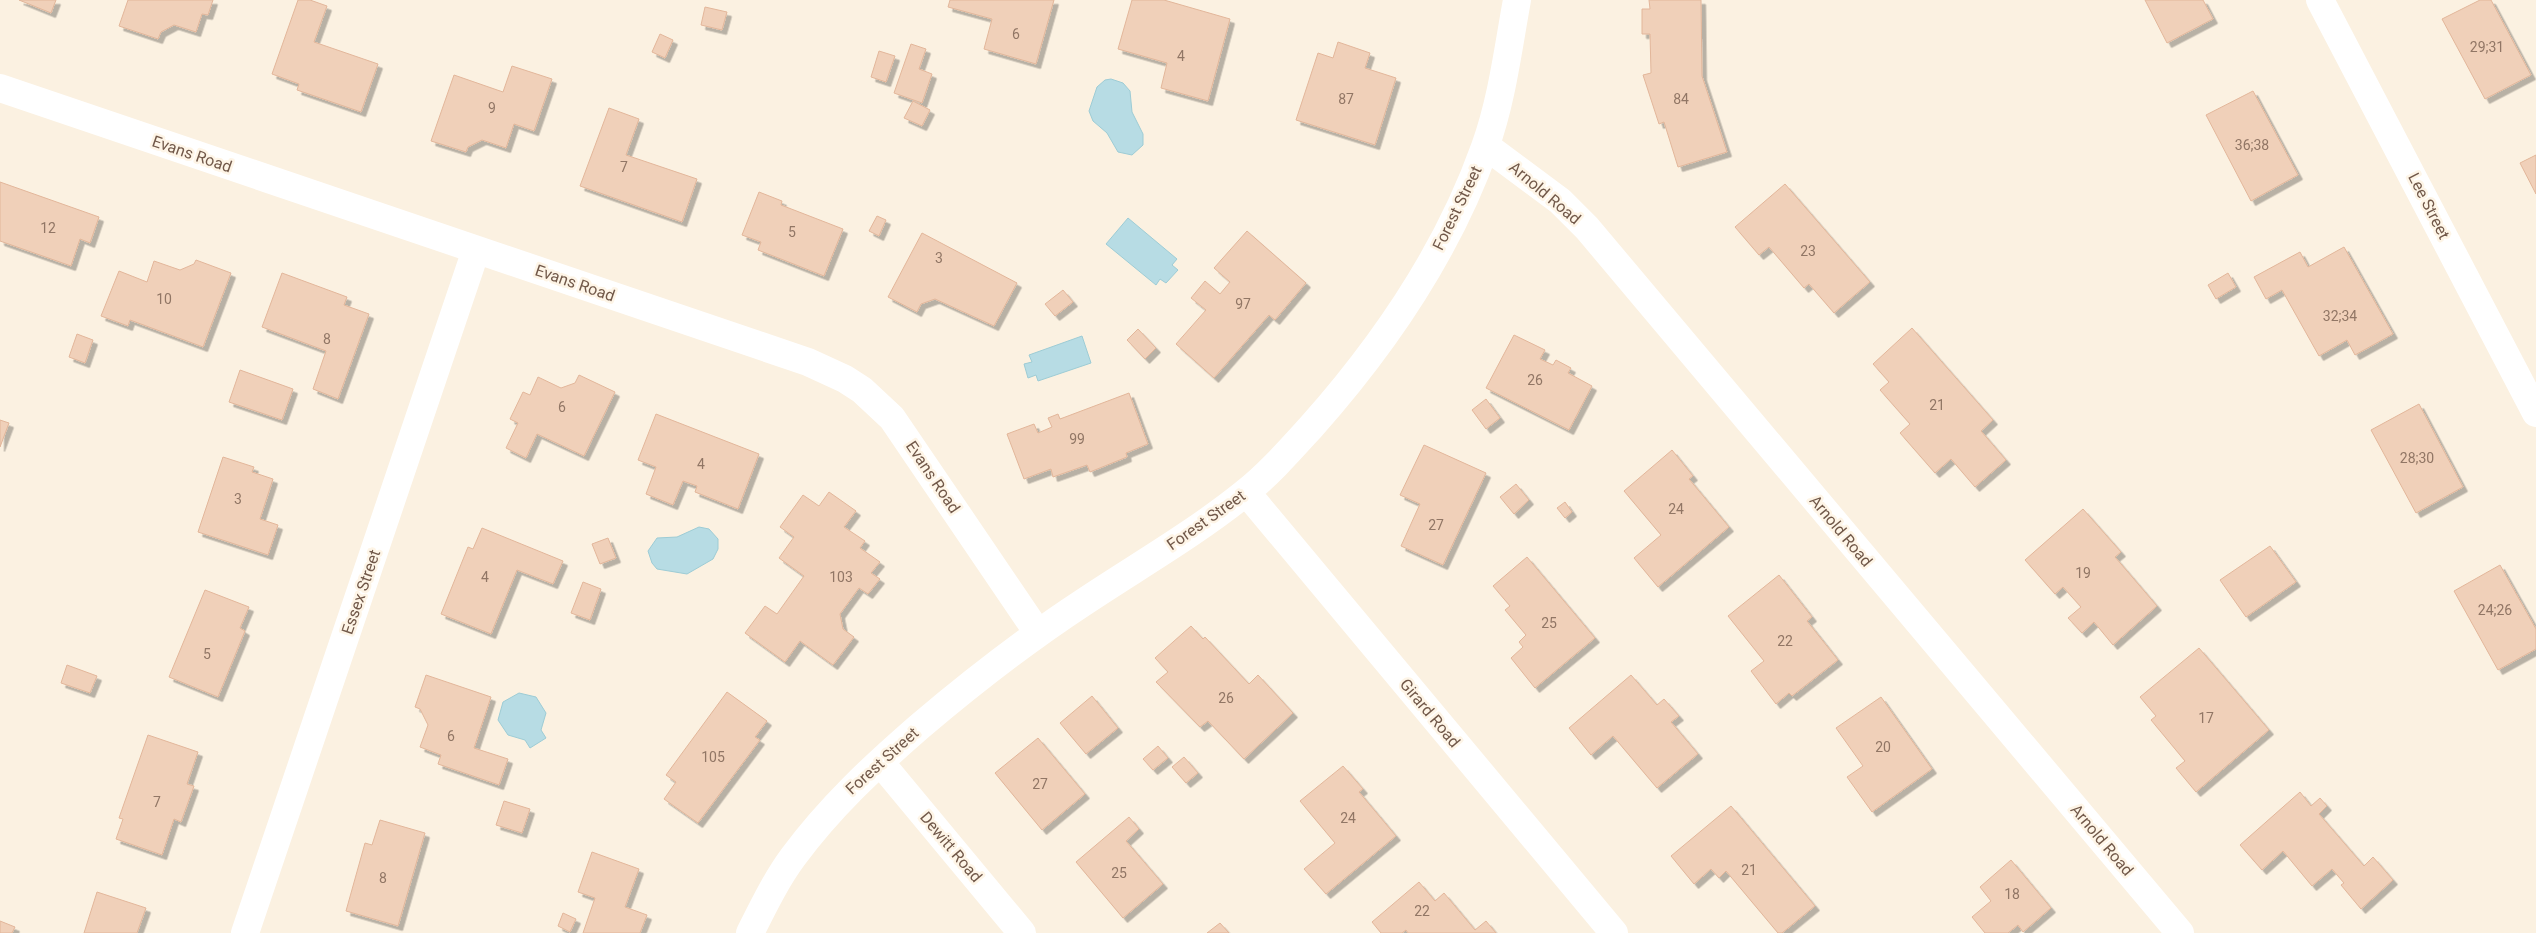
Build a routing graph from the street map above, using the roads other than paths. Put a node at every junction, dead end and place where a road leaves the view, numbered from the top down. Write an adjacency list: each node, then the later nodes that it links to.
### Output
1 (1517, 0): 4 (street, Forest Street)
2 (2320, 0): 6 (street, Lee Street)
3 (0, 88): 5 (street, Evans Road)
4 (1486, 146): 7 (street, Forest Street); 14 (street, Arnold Road)
5 (476, 250): 8 (street, Evans Road); 10 (street, Essex Street)
6 (2536, 413)
7 (1246, 492): 8 (street, Forest Street); 13 (street, Girard Road)
8 (1038, 633): 9 (street, Forest Street)
9 (880, 762): 11 (street, Forest Street); 12 (street, Dewitt Road)
10 (245, 933)
11 (750, 933)
12 (1022, 933)
13 (1614, 933)
14 (2180, 933)

